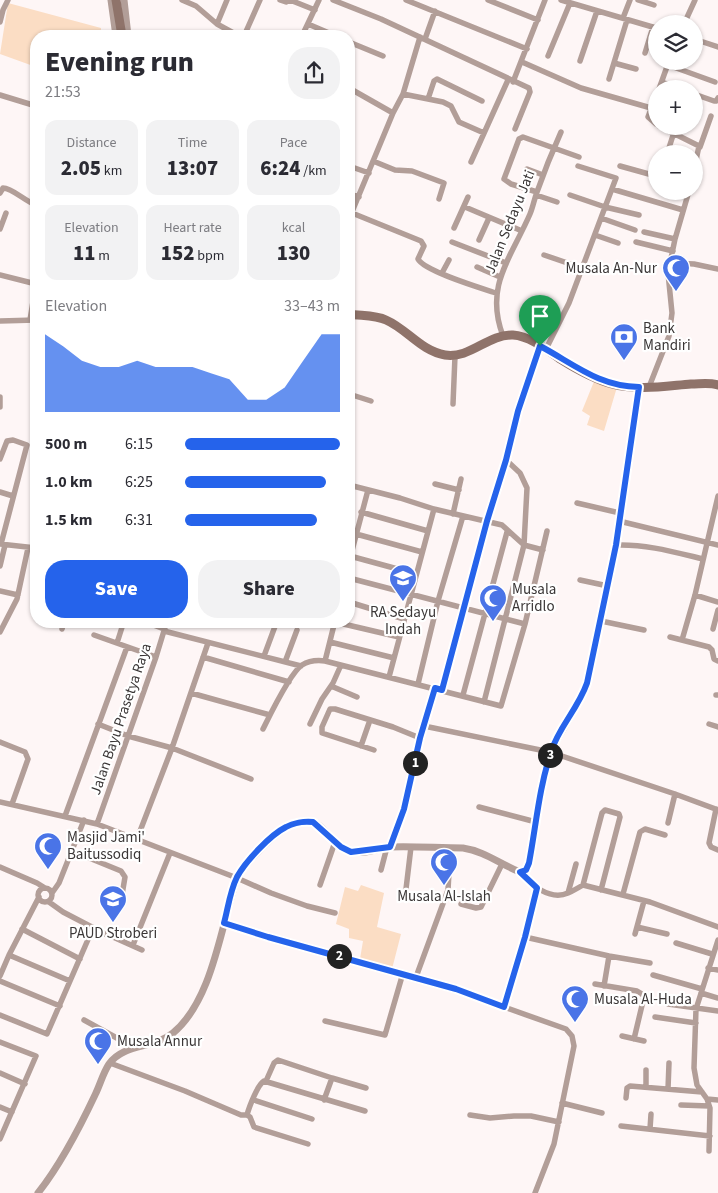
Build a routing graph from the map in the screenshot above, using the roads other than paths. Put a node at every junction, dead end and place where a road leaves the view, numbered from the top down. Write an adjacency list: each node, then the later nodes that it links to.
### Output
1 (8, 0): 21 (street)
2 (111, 0): 32 (street)
3 (116, 0): 33 (main road)
4 (124, 0): 34 (street)
5 (182, 0): 29 (street)
6 (227, 0): 29 (street)
7 (260, 0): 36 (street)
8 (280, 0): 9 (street)
9 (290, 0): 22 (street)
10 (319, 0): 22 (street)
11 (333, 0): 39 (street)
12 (406, 0): 23 (street)
13 (488, 0): 27 (street)
14 (545, 0): 27 (street)
15 (561, 0): 19 (street)
16 (630, 0): 26 (street)
17 (638, 0): 20 (street)
18 (695, 0): 25 (street)
19 (570, 4): 24 (street); 47 (street)
20 (654, 5)
21 (1, 10): 28 (street)
22 (314, 10): 30 (street)
23 (435, 10): 39 (street); 44 (street)
24 (596, 11): 26 (street); 48 (street)
25 (688, 15)
26 (625, 19): 31 (street); 50 (street)
27 (538, 20): 44 (street)
28 (0, 22)
29 (217, 24): 35 (street)
30 (308, 24): 37 (street); 38 (street)
31 (648, 25)
32 (115, 30)
33 (121, 30)
34 (127, 30)
35 (228, 30)
36 (247, 30)
37 (305, 30)
38 (322, 30)
39 (423, 38): 54 (street); 57 (street)
40 (703, 42): 43 (street)
41 (355, 45): 46 (street)
42 (648, 45): 45 (street)
43 (718, 47)
44 (527, 49): 49 (street)
45 (645, 53)
46 (382, 56)
47 (548, 56)
48 (580, 61)
49 (522, 62): 54 (street); 64 (street)
50 (614, 63): 51 (street); 53 (street)
51 (636, 69)
52 (685, 70): 55 (street)
53 (609, 79)
54 (511, 81): 67 (street); 69 (street)
55 (715, 82)
56 (355, 91): 65 (street)
57 (403, 94): 61 (street); 65 (street)
58 (0, 95): 63 (street)
59 (703, 97): 60 (street)
60 (718, 98)
61 (428, 99): 62 (street); 69 (street)
62 (482, 101)
63 (30, 104)
64 (648, 106)
65 (393, 113): 75 (street)
66 (711, 116): 72 (street)
67 (515, 129)
68 (561, 132): 73 (street, Jalan Sedayu Jati)
69 (484, 133): 76 (street)
70 (675, 135): 71 (street)
71 (696, 145)
72 (701, 145)
73 (554, 148): 74 (street); 83 (street, Jalan Sedayu Jati); 86 (street)
74 (579, 157)
75 (373, 161): 81 (street); 91 (street)
76 (471, 162)
77 (578, 166): 84 (street)
78 (620, 166): 82 (street)
79 (355, 168): 81 (street)
80 (527, 169): 83 (street)
81 (369, 173): 90 (street)
82 (648, 174)
83 (543, 175): 86 (street, Jalan Sedayu Jati)
84 (612, 189): 97 (street); 98 (street)
85 (0, 193): 93 (street)
86 (536, 194): 94 (street); 107 (street, Jalan Sedayu Jati)
87 (570, 195): 97 (street)
88 (355, 196): 90 (street)
89 (468, 196): 96 (street)
90 (359, 197): 95 (street)
91 (439, 199)
92 (686, 200): 98 (street)
93 (30, 202)
94 (556, 202)
95 (355, 205)
96 (465, 207): 102 (street); 104 (street)
97 (605, 207): 100 (street); 103 (street)
98 (683, 210): 110 (street)
99 (6, 213): 105 (street)
100 (639, 215)
101 (355, 218): 123 (street)
102 (489, 218): 107 (street); 111 (street)
103 (601, 218): 106 (street); 109 (street)
104 (454, 228)
105 (0, 229)
106 (635, 230)
107 (522, 231): 118 (street, Jalan Sedayu Jati)
108 (644, 232): 110 (street)
109 (595, 235): 113 (street); 121 (street)
110 (675, 239): 115 (street)
111 (479, 240)
112 (452, 242): 118 (street)
113 (618, 242)
114 (636, 242): 115 (street)
115 (673, 251): 119 (street)
116 (544, 254): 121 (street)
117 (449, 260): 123 (street)
118 (506, 263): 125 (street, Jalan Sedayu Jati)
119 (671, 263): 122 (street); 135 (street)
120 (477, 267): 125 (street)
121 (582, 268): 132 (street)
122 (718, 269)
123 (442, 273): 127 (street)
124 (0, 275): 126 (street)
125 (500, 277): 127 (street, Jalan Sedayu Jati)
126 (30, 282)
127 (496, 293): 131 (street, Jalan Sedayu Jati)
128 (355, 315): 133 (main road)
129 (30, 320): 130 (street)
130 (0, 321)
131 (503, 336): 132 (main road); 133 (main road)
132 (543, 348): 135 (main road); 143 (street)
133 (455, 356): 139 (street)
134 (718, 385): 135 (main road)
135 (644, 387): 157 (street)
136 (355, 396): 138 (street)
137 (0, 397): 140 (street)
138 (371, 401)
139 (453, 404)
140 (0, 407)
141 (1, 451): 142 (street); 150 (street)
142 (0, 459)
143 (506, 460): 158 (street); 166 (street)
144 (460, 479): 148 (street)
145 (436, 484): 148 (street)
146 (355, 487): 147 (street)
147 (368, 490): 153 (street); 154 (street)
148 (459, 490): 155 (street)
149 (0, 492): 150 (street)
150 (13, 496): 165 (street)
151 (718, 496): 164 (street)
152 (577, 502): 157 (street)
153 (434, 509): 155 (street); 159 (street)
154 (362, 512): 159 (street); 162 (street)
155 (453, 514): 156 (street)
156 (463, 516): 158 (street); 183 (street)
157 (620, 517): 164 (street); 167 (street)
158 (487, 521): 161 (street); 186 (street)
159 (428, 531): 171 (street)
160 (547, 531): 170 (street)
161 (507, 532): 166 (street); 188 (street)
162 (356, 534): 163 (street); 171 (street)
163 (355, 538)
164 (708, 542): 168 (street); 172 (street)
165 (2, 544): 169 (street); 174 (street)
166 (524, 545): 170 (street); 190 (street)
167 (616, 545): 172 (street); 178 (street)
168 (718, 545)
169 (28, 548): 181 (street)
170 (543, 550): 192 (street)
171 (422, 552): 175 (street)
172 (703, 559): 182 (street)
173 (355, 560): 175 (street)
174 (0, 566)
175 (416, 574): 180 (street)
176 (355, 580): 180 (street)
177 (580, 580): 178 (street)
178 (608, 586): 191 (street)
179 (0, 591): 181 (street)
180 (410, 594): 183 (street); 189 (street)
181 (18, 595): 202 (street)
182 (696, 595): 184 (street); 206 (street)
183 (438, 602): 186 (street); 222 (street)
184 (718, 602)
185 (355, 604): 189 (street)
186 (465, 609): 188 (street); 225 (street)
187 (718, 610): 198 (street)
188 (485, 614): 190 (street); 227 (street)
189 (404, 619): 204 (street)
190 (504, 619): 192 (street); 229 (street)
191 (600, 620): 201 (street); 244 (street)
192 (525, 624): 229 (street)
193 (355, 627): 204 (street)
194 (122, 628): 208 (street)
195 (159, 628): 199 (street)
196 (274, 628): 211 (street)
197 (334, 628): 207 (street)
198 (713, 629)
199 (164, 630): 209 (street); 212 (street, Jalan Bayu Prasetya Raya)
200 (297, 630): 217 (street)
201 (644, 630)
202 (0, 632)
203 (94, 634): 208 (street)
204 (399, 637): 214 (street)
205 (670, 637): 206 (street)
206 (682, 640): 215 (street)
207 (330, 642): 214 (street); 216 (street)
208 (117, 643): 210 (street)
209 (208, 643): 211 (street); 213 (street)
210 (127, 646): 212 (street); 232 (street)
211 (264, 656): 217 (street)
212 (156, 657): 238 (street, Jalan Bayu Prasetya Raya)
213 (203, 657): 221 (street); 226 (street)
214 (394, 658): 220 (street)
215 (718, 660)
216 (325, 661): 218 (street); 219 (street)
217 (286, 662): 218 (street)
218 (301, 666): 221 (street)
219 (341, 666): 220 (street); 223 (street)
220 (389, 677): 222 (street)
221 (289, 682): 230 (street)
222 (418, 684): 224 (street)
223 (331, 686): 228 (street); 233 (street)
224 (435, 688): 225 (street); 235 (street)
225 (442, 690): 227 (street)
226 (191, 693): 230 (street); 242 (street)
227 (463, 696): 229 (street)
228 (357, 697)
229 (484, 702)
230 (270, 714): 237 (street)
231 (370, 720): 239 (street); 241 (street); 241 (street)
232 (98, 724): 238 (street); 251 (street)
233 (310, 724)
234 (709, 724): 236 (street)
235 (424, 726): 239 (street); 244 (street)
236 (718, 726)
237 (263, 729)
238 (128, 736): 242 (street); 255 (street, Jalan Bayu Prasetya Raya)
239 (420, 738): 259 (street)
240 (0, 742): 248 (street)
241 (361, 746): 243 (street)
242 (172, 748): 245 (street); 257 (street)
243 (374, 750)
244 (550, 752): 246 (street); 253 (street)
245 (251, 778)
246 (675, 794): 250 (street); 254 (street)
247 (0, 802): 248 (street)
248 (12, 804): 251 (street)
249 (479, 807): 253 (street)
250 (717, 809): 262 (street)
251 (65, 816): 252 (street)
252 (84, 820): 255 (street); 263 (street)
253 (536, 822): 269 (street)
254 (668, 823)
255 (97, 824): 257 (street)
256 (665, 836): 279 (street)
257 (137, 839): 264 (street)
258 (335, 842): 259 (street); 270 (street); 271 (street)
259 (389, 847): 260 (street); 268 (street)
260 (411, 847): 261 (street); 275 (street)
261 (447, 848): 265 (street); 306 (street)
262 (718, 850)
263 (72, 851): 277 (street); 280 (street)
264 (170, 853): 270 (street); 294 (street)
265 (502, 864): 269 (street); 284 (street)
266 (576, 864): 278 (street)
267 (0, 867): 273 (street)
268 (381, 870)
269 (520, 872): 274 (street)
270 (237, 878): 285 (street); 286 (street)
271 (320, 885)
272 (583, 885): 276 (street); 276 (street); 278 (street)
273 (44, 888): 277 (street); 281 (street)
274 (537, 888): 278 (street); 291 (street)
275 (406, 889)
276 (601, 890): 279 (street)
277 (52, 893): 283 (street)
278 (568, 894)
279 (623, 894): 282 (street)
280 (122, 895)
281 (39, 897): 283 (street); 289 (street)
282 (644, 900): 287 (street); 290 (street)
283 (49, 902): 288 (street)
284 (461, 904)
285 (334, 913)
286 (224, 923): 303 (street); 327 (street)
287 (718, 927)
288 (93, 928): 294 (street); 299 (street)
289 (22, 929): 296 (street); 299 (street)
290 (667, 934)
291 (525, 937): 298 (street); 315 (street)
292 (718, 940): 297 (street)
293 (676, 943): 297 (street)
294 (133, 945): 295 (street)
295 (142, 950)
296 (9, 954): 305 (street); 308 (street)
297 (712, 954): 301 (street)
298 (609, 956): 300 (street); 310 (street)
299 (80, 959): 308 (street)
300 (650, 962)
301 (708, 968): 302 (street); 311 (street)
302 (718, 970)
303 (403, 973): 306 (street); 321 (street)
304 (653, 975): 311 (street)
305 (0, 976)
306 (416, 977): 315 (street)
307 (0, 981): 314 (street)
308 (70, 981): 314 (street)
309 (595, 984): 310 (street)
310 (604, 986): 324 (street)
311 (701, 991): 312 (street); 316 (street)
312 (718, 998)
313 (668, 1004): 316 (street)
314 (60, 1006): 318 (street)
315 (504, 1007): 344 (street)
316 (696, 1009): 317 (street); 322 (street)
317 (718, 1011)
318 (0, 1014)
319 (655, 1017): 322 (street)
320 (84, 1020): 327 (street)
321 (325, 1021)
322 (696, 1023): 338 (street)
323 (622, 1036): 324 (street)
324 (634, 1039): 325 (street)
325 (644, 1041)
326 (0, 1042): 334 (street)
327 (135, 1048): 328 (street)
328 (110, 1063): 353 (street); 363 (street)
329 (669, 1063): 337 (street)
330 (646, 1070): 335 (street)
331 (0, 1073): 334 (street)
332 (332, 1078): 333 (street); 336 (street); 342 (street)
333 (266, 1081): 341 (street); 342 (street)
334 (25, 1084): 350 (street)
335 (646, 1087): 337 (street); 339 (street)
336 (366, 1088)
337 (668, 1089): 338 (street)
338 (702, 1092): 340 (street)
339 (626, 1098)
340 (707, 1099): 343 (street); 347 (street)
341 (254, 1100): 353 (street); 355 (street)
342 (324, 1100): 349 (street)
343 (718, 1100)
344 (562, 1103): 351 (street); 356 (street)
345 (681, 1105): 347 (street)
346 (0, 1107): 350 (street)
347 (710, 1107): 348 (street); 359 (street)
348 (718, 1109)
349 (365, 1111)
350 (12, 1112): 360 (street)
351 (602, 1113)
352 (651, 1114): 358 (street)
353 (246, 1115): 361 (street)
354 (470, 1115): 356 (street)
355 (312, 1119)
356 (558, 1122): 364 (street)
357 (621, 1126): 358 (street)
358 (650, 1129): 359 (street)
359 (710, 1136): 362 (street)
360 (0, 1139)
361 (308, 1144)
362 (709, 1151)
363 (39, 1193)
364 (535, 1193)

